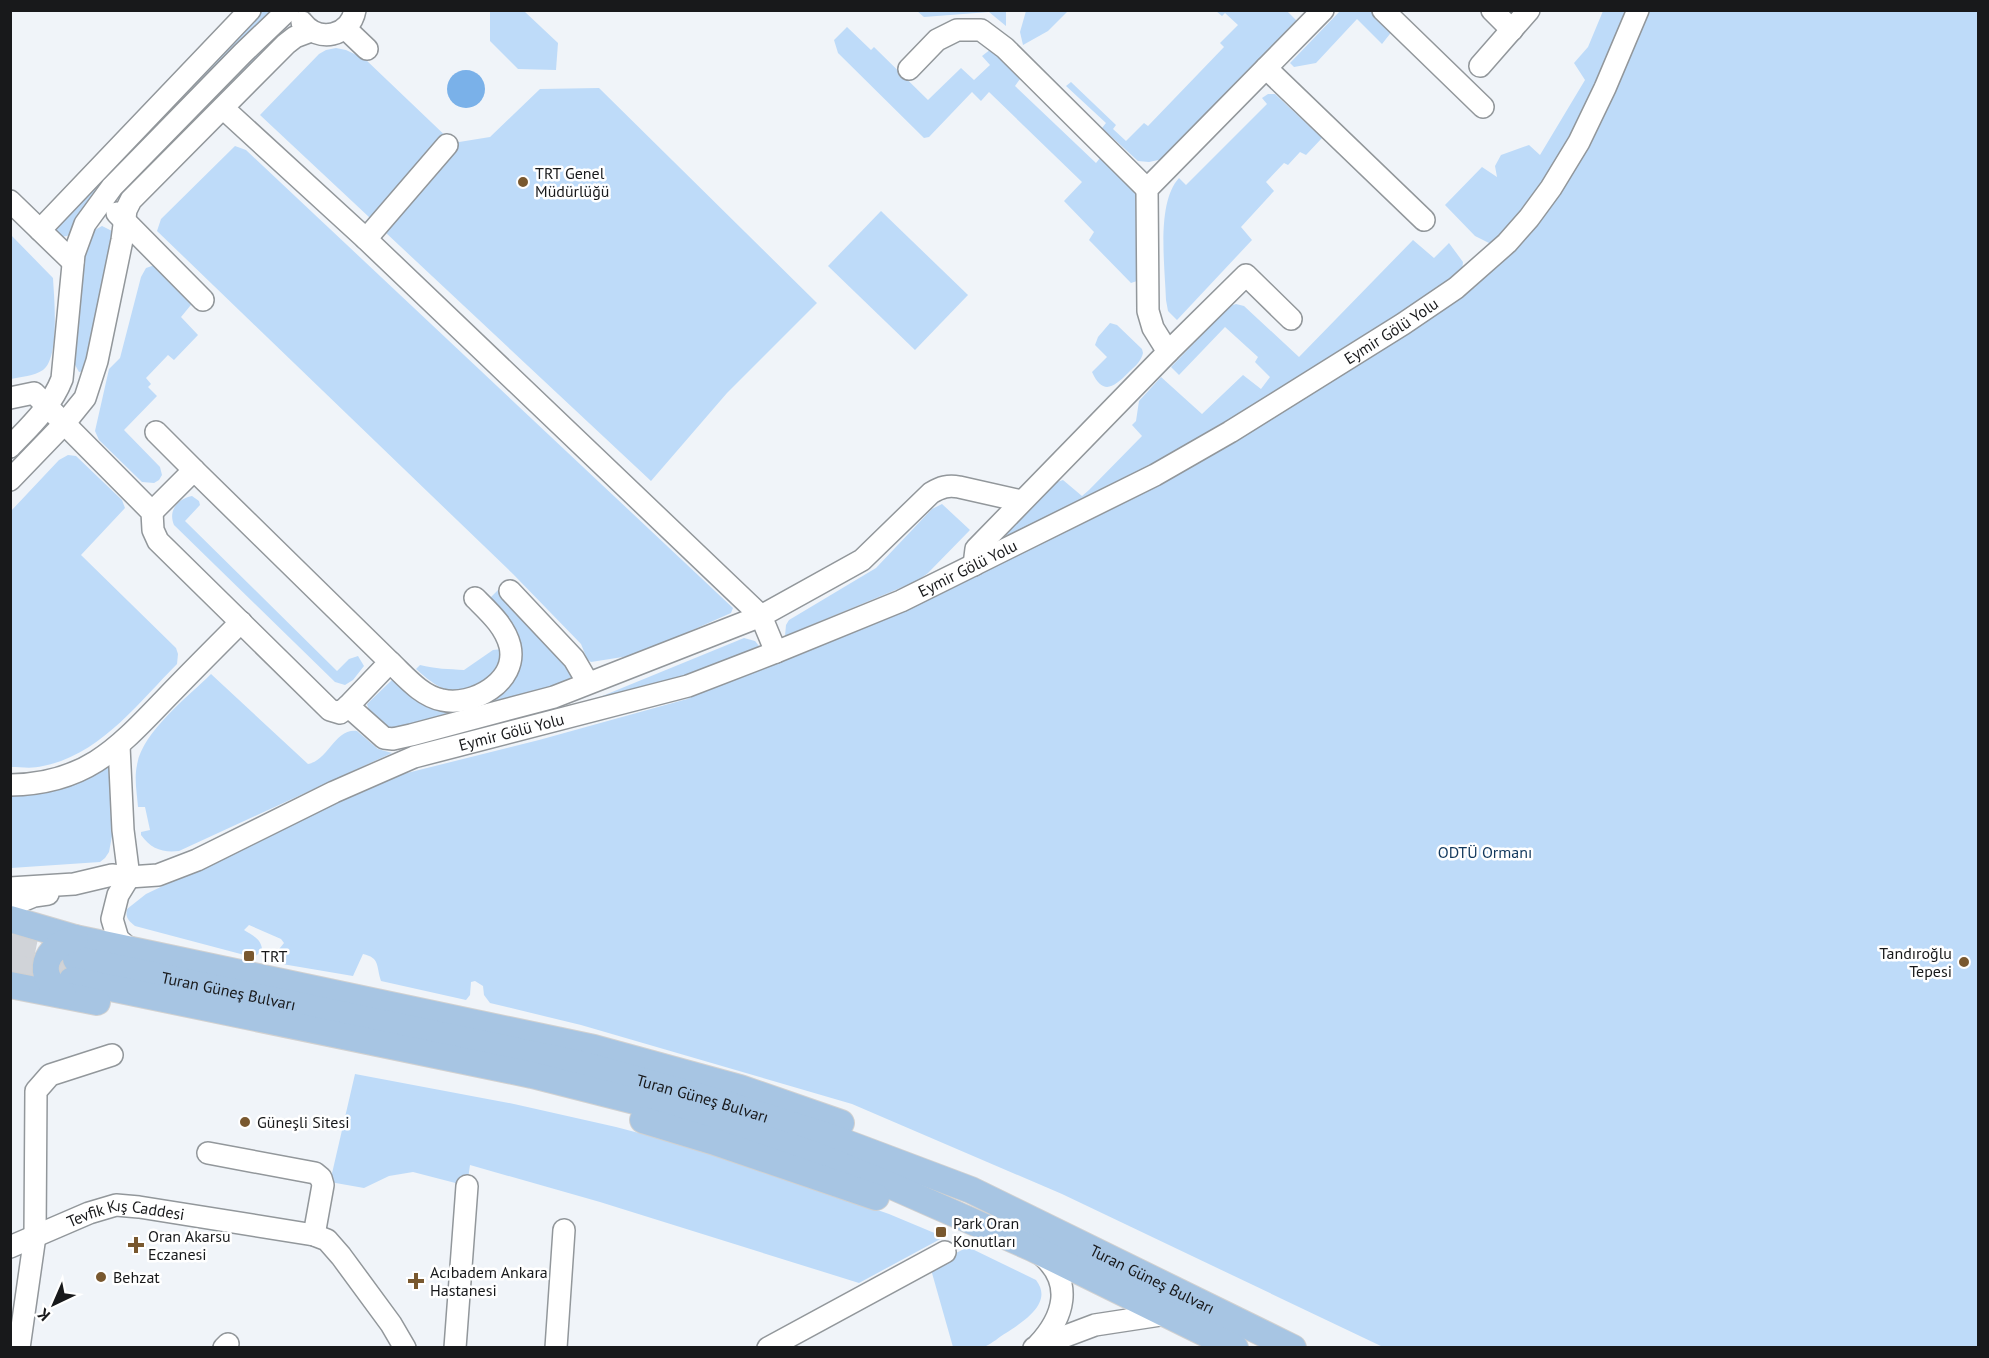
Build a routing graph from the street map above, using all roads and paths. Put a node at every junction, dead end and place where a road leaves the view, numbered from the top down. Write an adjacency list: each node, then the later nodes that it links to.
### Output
1 (250, 10): 24 (street)
2 (288, 10): 20 (street)
3 (298, 10): 11 (street)
4 (1323, 10): 14 (street)
5 (1383, 10): 16 (street)
6 (1492, 10): 10 (street)
7 (1530, 10): 10 (street)
8 (1638, 10): 39 (street, Eymir Gölü Yolu)
9 (353, 16): 11 (street); 12 (street)
10 (1512, 30): 13 (street)
11 (311, 31): 17 (street)
12 (367, 49)
13 (1480, 66)
14 (1266, 68): 19 (street); 23 (street)
15 (909, 69): 19 (street)
16 (1483, 107)
17 (223, 108): 22 (street); 25 (street)
18 (447, 145): 25 (street)
19 (1147, 189): 29 (street)
20 (101, 200): 22 (street); 26 (street)
21 (10, 201): 24 (street)
22 (124, 219): 27 (street); 32 (street)
23 (1424, 220)
24 (40, 230): 26 (street)
25 (366, 239): 42 (street)
26 (73, 262): 31 (street)
27 (203, 300)
28 (1291, 319): 29 (street)
29 (1168, 352): 37 (street)
30 (10, 398): 31 (street)
31 (48, 407): 32 (street); 34 (street)
32 (64, 424): 36 (street); 38 (street)
33 (156, 432): 35 (street)
34 (10, 447)
35 (194, 470): 38 (street); 45 (street)
36 (10, 480)
37 (1022, 501): 39 (street); 42 (street)
38 (152, 512): 43 (street)
39 (974, 565): 44 (street, Eymir Gölü Yolu)
40 (510, 591): 46 (street)
41 (475, 598): 45 (street)
42 (761, 616): 44 (street); 46 (street)
43 (240, 622): 47 (street); 48 (street)
44 (776, 652): 50 (street, Eymir Gölü Yolu)
45 (390, 662): 47 (street)
46 (588, 683): 47 (street)
47 (348, 706)
48 (119, 746): 49 (street); 50 (street)
49 (10, 785)
50 (129, 877): 51 (street, Eymir Gölü Yolu); 52 (street); 54 (street)
51 (10, 888)
52 (10, 906)
53 (10, 919): 55 (main road)
54 (136, 951): 55 (main road); 60 (main road)
55 (72, 968): 56 (main road); 60 (main road, Turan Güneş Bulvarı); 65 (main road, Turan Güneş Bulvarı)
56 (10, 985)
57 (112, 1055): 63 (street)
58 (208, 1153): 62 (street)
59 (467, 1186): 71 (street)
60 (971, 1190): 75 (main road, Turan Güneş Bulvarı)
61 (564, 1230): 72 (street)
62 (314, 1235): 63 (street, Tevfik Kış Caddesi); 70 (street, Tevfik Kış Caddesi)
63 (35, 1236): 64 (street, Tevfik Kış Caddesi); 69 (street)
64 (10, 1247)
65 (1037, 1250): 67 (main road, Turan Güneş Bulvarı); 68 (street)
66 (945, 1252): 73 (street)
67 (1167, 1314): 68 (street); 74 (main road, Turan Güneş Bulvarı)
68 (1036, 1346)
69 (19, 1347)
70 (405, 1347)
71 (455, 1347)
72 (556, 1347)
73 (768, 1347)
74 (1235, 1347)
75 (1293, 1347)

